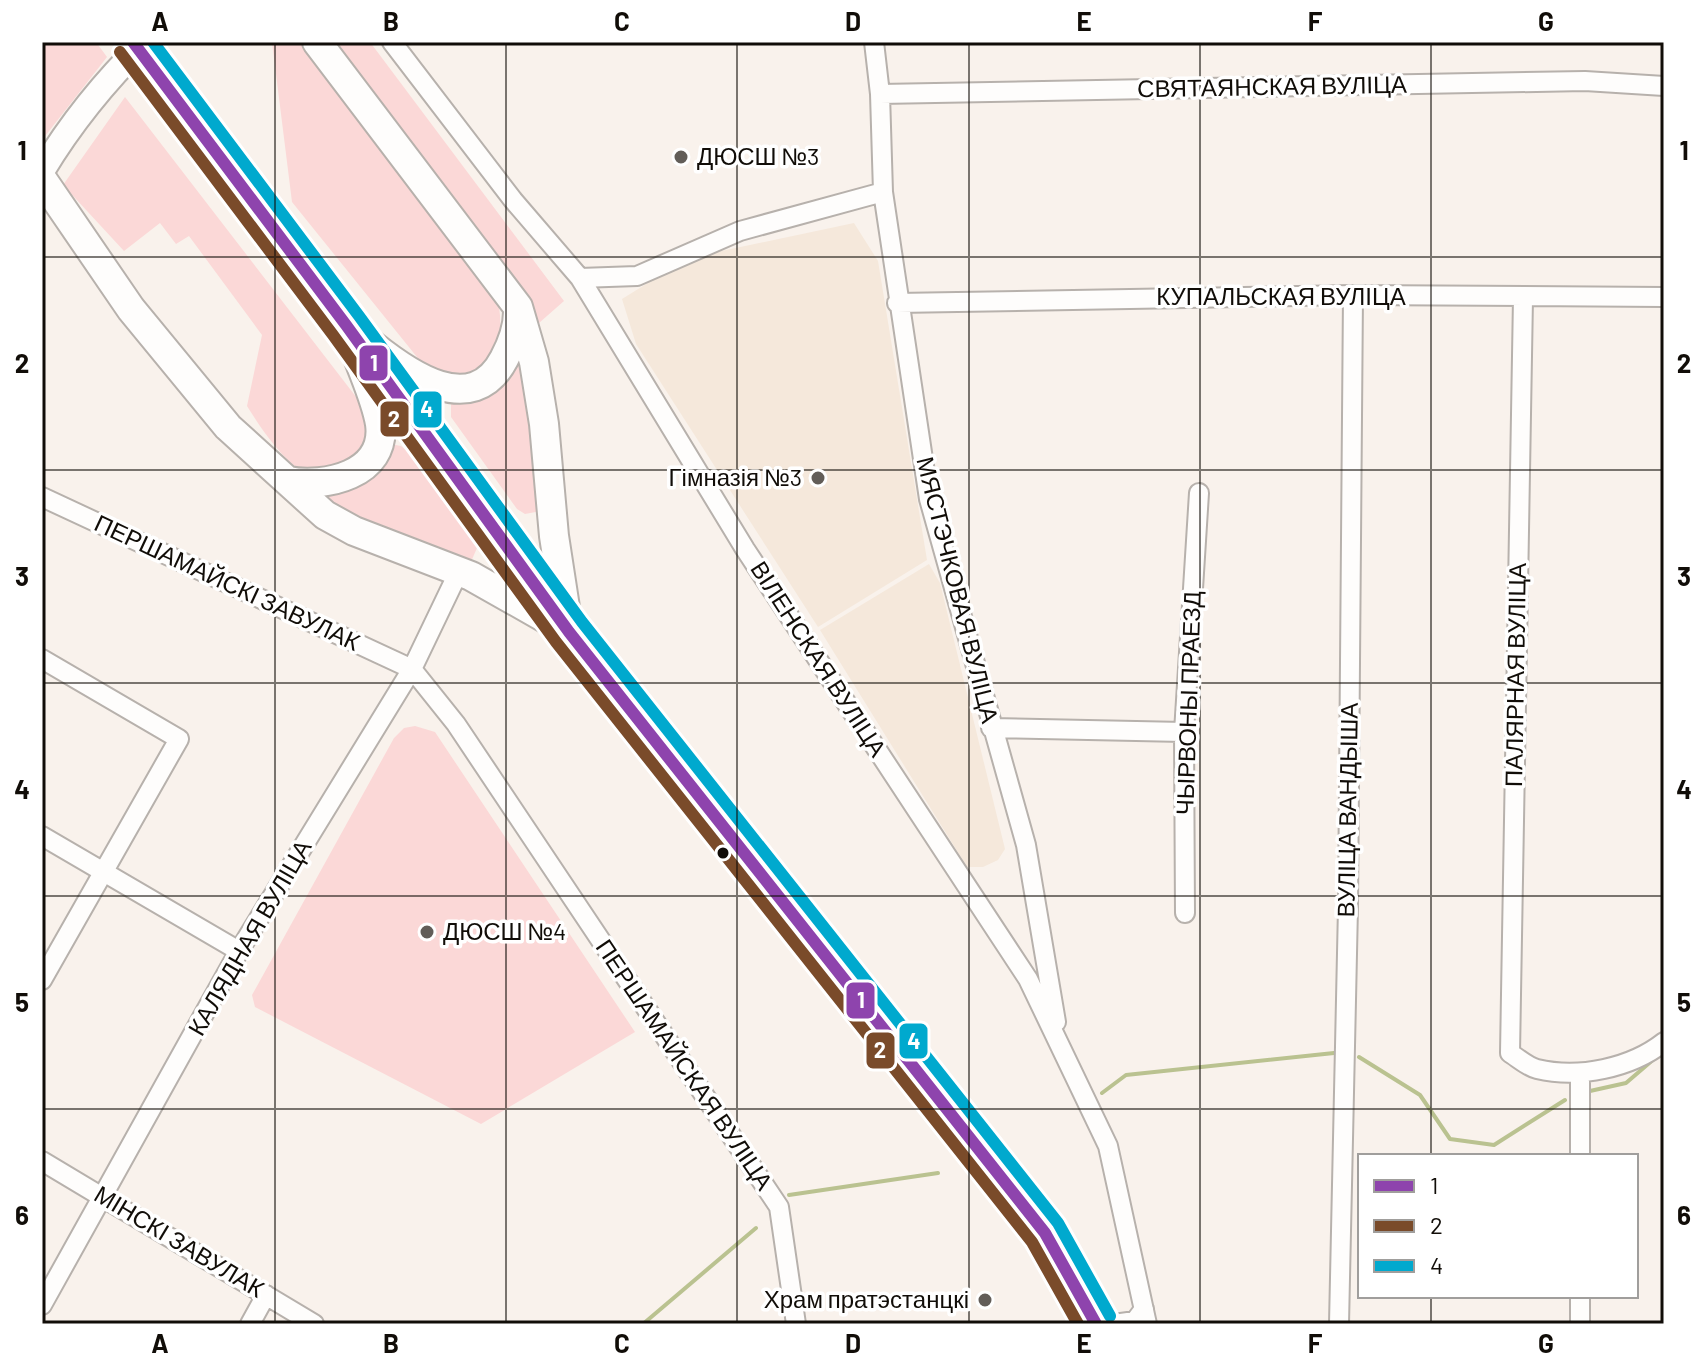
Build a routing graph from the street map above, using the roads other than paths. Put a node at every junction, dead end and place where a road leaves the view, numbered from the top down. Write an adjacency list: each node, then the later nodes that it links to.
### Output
1 (133, 42): 17 (main road, bridge)
2 (145, 42): 8 (main road)
3 (317, 42): 16 (main road)
4 (392, 42): 11 (street, ВІЛЕНСКАЯ ВУЛІЦА)
5 (874, 42): 7 (street, МЯСТЭЧКОВАЯ ВУЛІЦА)
6 (1664, 86): 7 (street, СВЯТАЯНСКАЯ ВУЛІЦА)
7 (880, 94): 10 (street, МЯСТЭЧКОВАЯ ВУЛІЦА)
8 (42, 171)
9 (42, 179): 18 (main road)
10 (883, 192): 11 (street); 15 (street, МЯСТЭЧКОВАЯ ВУЛІЦА)
11 (580, 278): 32 (street, ВІЛЕНСКАЯ ВУЛІЦА)
12 (1353, 295): 14 (street, КУПАЛЬСКАЯ ВУЛІЦА); 15 (street, КУПАЛЬСКАЯ ВУЛІЦА); 49 (street, ВУЛІЦА ВАНДЫША)
13 (1664, 297): 14 (street, КУПАЛЬСКАЯ ВУЛІЦА)
14 (1523, 298): 36 (street, ПАЛЯРНАЯ ВУЛІЦА)
15 (897, 303): 25 (street, МЯСТЭЧКОВАЯ ВУЛІЦА)
16 (518, 307): 17 (main road); 22 (main road)
17 (346, 325): 18 (main road); 22 (main road)
18 (288, 481): 21 (main road)
19 (1199, 493): 26 (street, ЧЫРВОНЫ ПРАЕЗД)
20 (42, 497): 24 (street, ПЕРШАМАЙСКІ ЗАВУЛАК)
21 (459, 571): 22 (main road); 24 (street, КАЛЯДНАЯ ВУЛІЦА)
22 (569, 632): 47 (main road)
23 (42, 659): 28 (street)
24 (412, 669): 30 (street, КАЛЯДНАЯ ВУЛІЦА); 46 (street, ПЕРШАМАЙСКАЯ ВУЛІЦА)
25 (991, 728): 26 (street); 31 (street, МЯСТЭЧКОВАЯ ВУЛІЦА)
26 (1184, 732): 29 (street, ЧЫРВОНЫ ПРАЕЗД)
27 (42, 836): 28 (street)
28 (104, 871): 30 (street); 33 (street)
29 (1185, 913)
30 (239, 951): 39 (street, КАЛЯДНАЯ ВУЛІЦА)
31 (1049, 971): 32 (street); 34 (street, МЯСТЭЧКОВАЯ ВУЛІЦА)
32 (1028, 979): 34 (street, ВІЛЕНСКАЯ ВУЛІЦА)
33 (42, 980)
34 (1059, 1037): 43 (street, ВІЛЕНСКАЯ ВУЛІЦА)
35 (1664, 1042): 36 (street)
36 (1580, 1073): 37 (street)
37 (1580, 1154)
38 (42, 1161): 39 (street, МІНСКІ ЗАВУЛАК)
39 (105, 1196): 40 (street, МІНСКІ ЗАВУЛАК); 42 (street, КАЛЯДНАЯ ВУЛІЦА)
40 (266, 1295): 44 (street); 45 (street, МІНСКІ ЗАВУЛАК)
41 (1580, 1298): 50 (street)
42 (42, 1305)
43 (1146, 1316): 48 (street)
44 (250, 1324)
45 (314, 1324)
46 (796, 1324)
47 (1096, 1324)
48 (1114, 1324)
49 (1339, 1324)
50 (1580, 1324)

